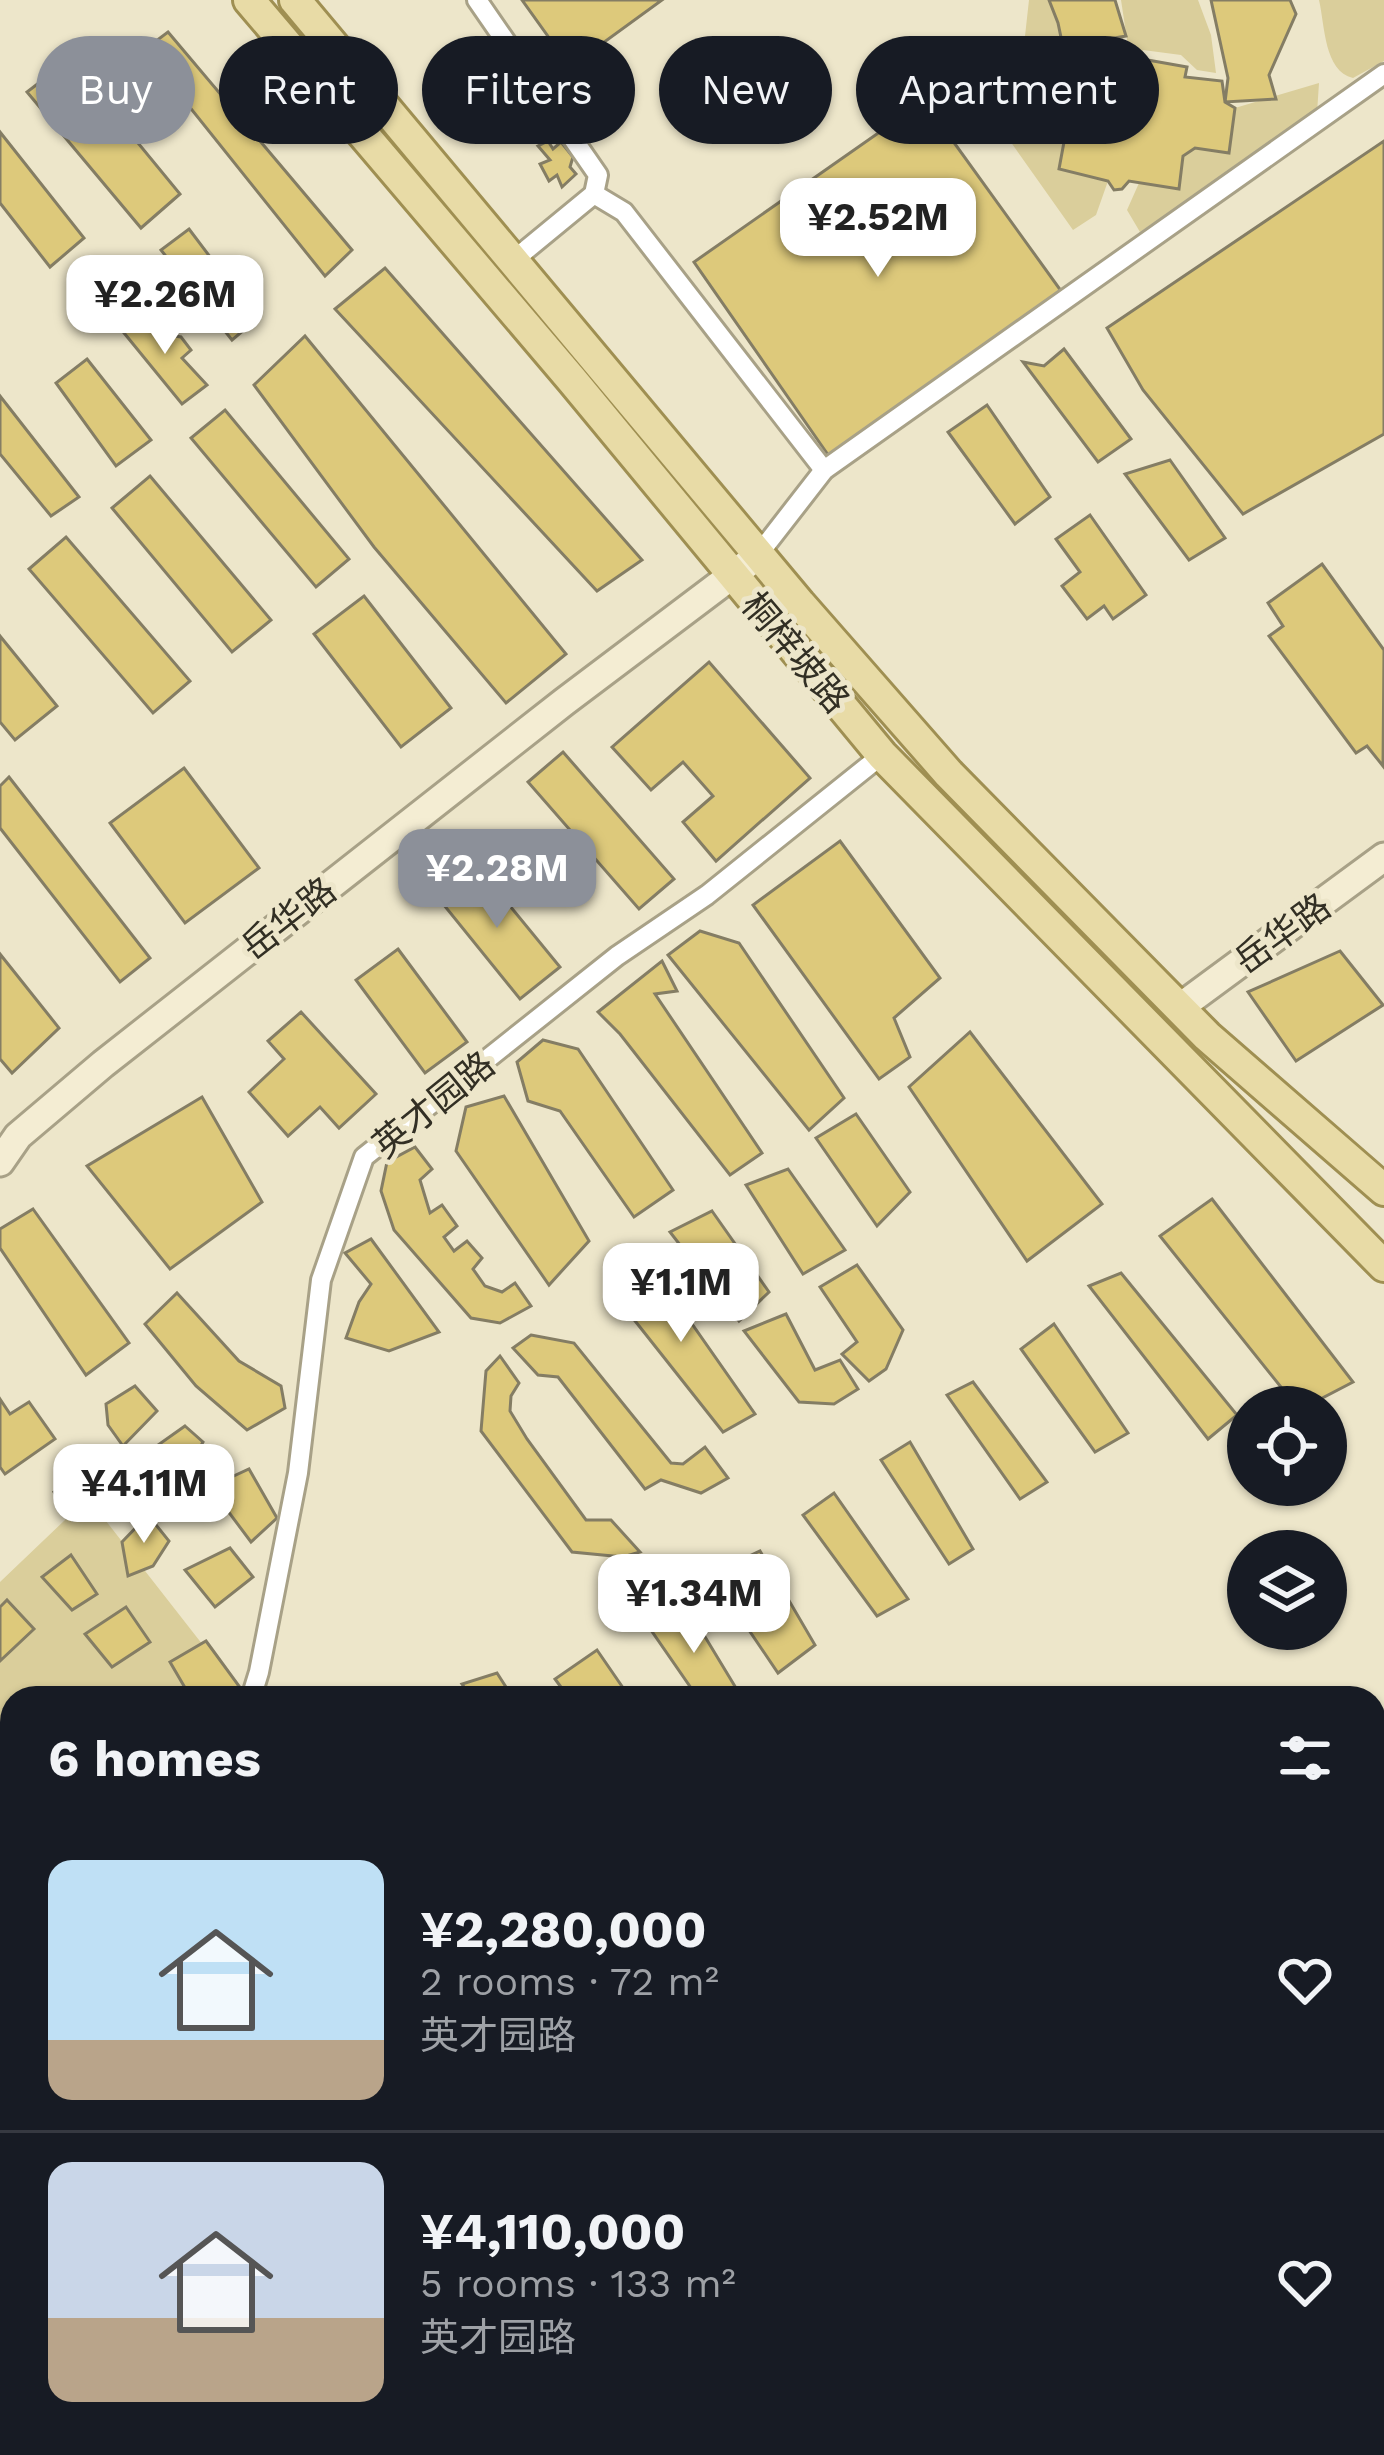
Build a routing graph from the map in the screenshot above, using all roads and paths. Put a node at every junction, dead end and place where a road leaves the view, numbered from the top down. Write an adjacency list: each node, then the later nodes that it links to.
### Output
1 (249, 0): 9 (main road, 桐梓坡路)
2 (295, 0): 6 (main road, 桐梓坡路)
3 (477, 0): 5 (street)
4 (1384, 74): 7 (street)
5 (593, 194): 6 (street); 7 (street)
6 (515, 259): 8 (main road, 桐梓坡路)
7 (824, 470): 8 (street)
8 (758, 555): 9 (street, 岳华路); 12 (main road, 桐梓坡路)
9 (733, 576): 10 (main road, 桐梓坡路); 13 (street, 岳华路)
10 (882, 755): 15 (main road, 桐梓坡路); 16 (street, 英才园路)
11 (1384, 857): 12 (street, 岳华路)
12 (1179, 1008): 14 (main road, 桐梓坡路)
13 (0, 1162)
14 (1384, 1190)
15 (1384, 1267)
16 (255, 1686)

